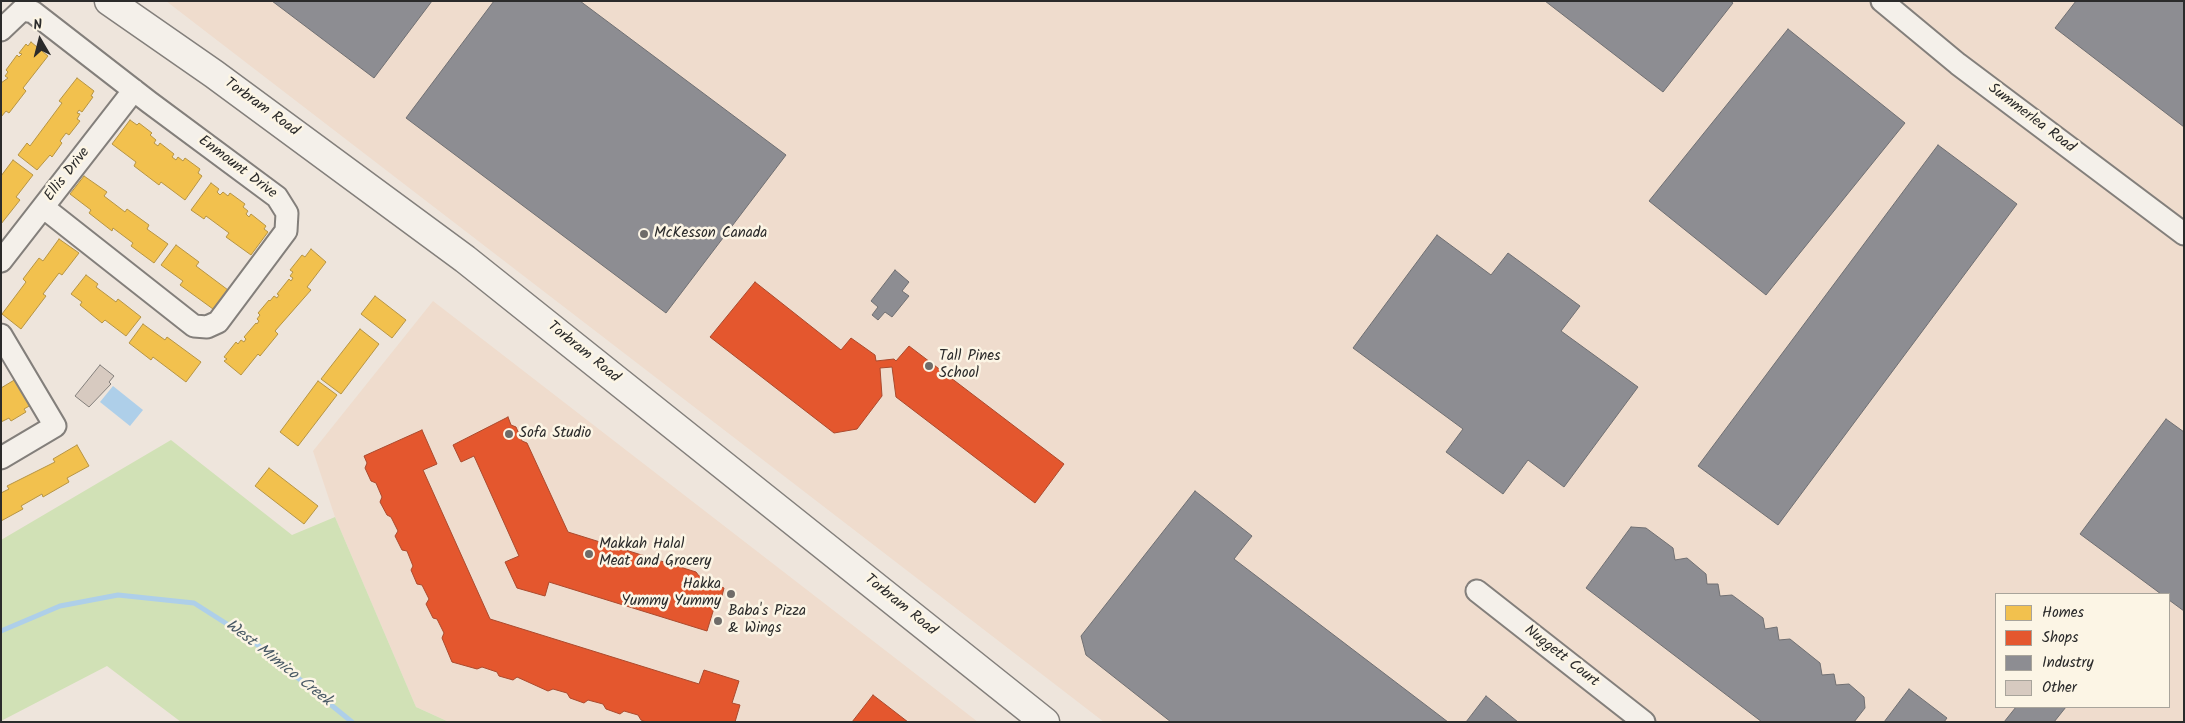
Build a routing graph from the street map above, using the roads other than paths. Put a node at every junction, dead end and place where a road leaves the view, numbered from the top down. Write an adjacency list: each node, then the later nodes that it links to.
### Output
1 (109, 1): 11 (main road, Torbram Road)
2 (1882, 1): 6 (street, Summerlea Road)
3 (1, 30): 4 (street, Enmount Drive)
4 (134, 90): 5 (street, Ellis Drive); 5 (street, Enmount Drive)
5 (42, 207): 7 (street, Ellis Drive)
6 (2184, 234)
7 (1, 261)
8 (1, 335): 9 (street)
9 (1, 458)
10 (1477, 591): 12 (street, Nuggett Court)
11 (1045, 722)
12 (1644, 722)

